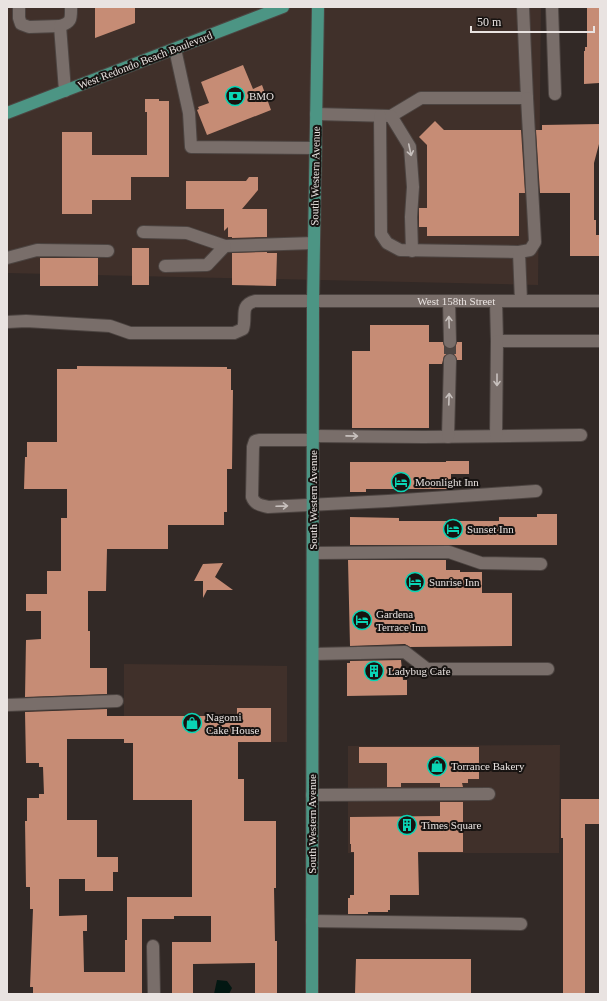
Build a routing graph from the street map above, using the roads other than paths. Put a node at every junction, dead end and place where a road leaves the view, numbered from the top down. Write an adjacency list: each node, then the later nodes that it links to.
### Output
1 (19, 7): 7 (street)
2 (71, 7): 7 (street)
3 (283, 7): 8 (main road, West Redondo Beach Boulevard)
4 (318, 7): 13 (main road, South Western Avenue)
5 (523, 7): 11 (street)
6 (552, 7): 10 (street)
7 (60, 26): 9 (street)
8 (175, 49): 9 (main road, West Redondo Beach Boulevard); 15 (street)
9 (65, 91): 12 (main road, West Redondo Beach Boulevard)
10 (555, 94)
11 (527, 98): 14 (street); 21 (street)
12 (7, 113)
13 (316, 114): 14 (street); 15 (main road, South Western Avenue)
14 (385, 116): 20 (street, one-way to 20); 20 (street)
15 (316, 148): 17 (main road, South Western Avenue)
16 (143, 232): 18 (street)
17 (314, 243): 18 (street); 28 (main road, South Western Avenue)
18 (225, 246): 23 (street)
19 (108, 251): 22 (street)
20 (412, 251): 21 (street)
21 (519, 252): 26 (street)
22 (7, 258)
23 (165, 266)
24 (449, 301): 25 (street, West 158th Street); 28 (street, West 158th Street); 32 (street, one-way to 24)
25 (496, 301): 26 (street, West 158th Street); 30 (street)
26 (521, 301): 27 (street, West 158th Street)
27 (600, 301)
28 (314, 302): 29 (street, West 158th Street); 37 (main road, South Western Avenue)
29 (7, 322)
30 (497, 341): 31 (street); 35 (street, one-way to 35)
31 (600, 341)
32 (450, 342)
33 (450, 360): 36 (street, one-way to 33)
34 (581, 435): 35 (street)
35 (496, 436): 36 (street)
36 (448, 437): 37 (street, one-way to 36)
37 (313, 438): 39 (main road, South Western Avenue); 39 (street, one-way to 39)
38 (536, 491): 39 (street)
39 (313, 505): 40 (main road, South Western Avenue)
40 (313, 553): 41 (street); 42 (main road, South Western Avenue)
41 (541, 564)
42 (312, 654): 43 (street); 47 (main road, South Western Avenue)
43 (548, 669)
44 (117, 700): 45 (street)
45 (7, 704)
46 (489, 794): 47 (street)
47 (312, 795): 48 (main road, South Western Avenue)
48 (312, 921): 49 (street); 52 (main road, South Western Avenue)
49 (521, 924)
50 (153, 946): 51 (street)
51 (154, 994)
52 (312, 994)

